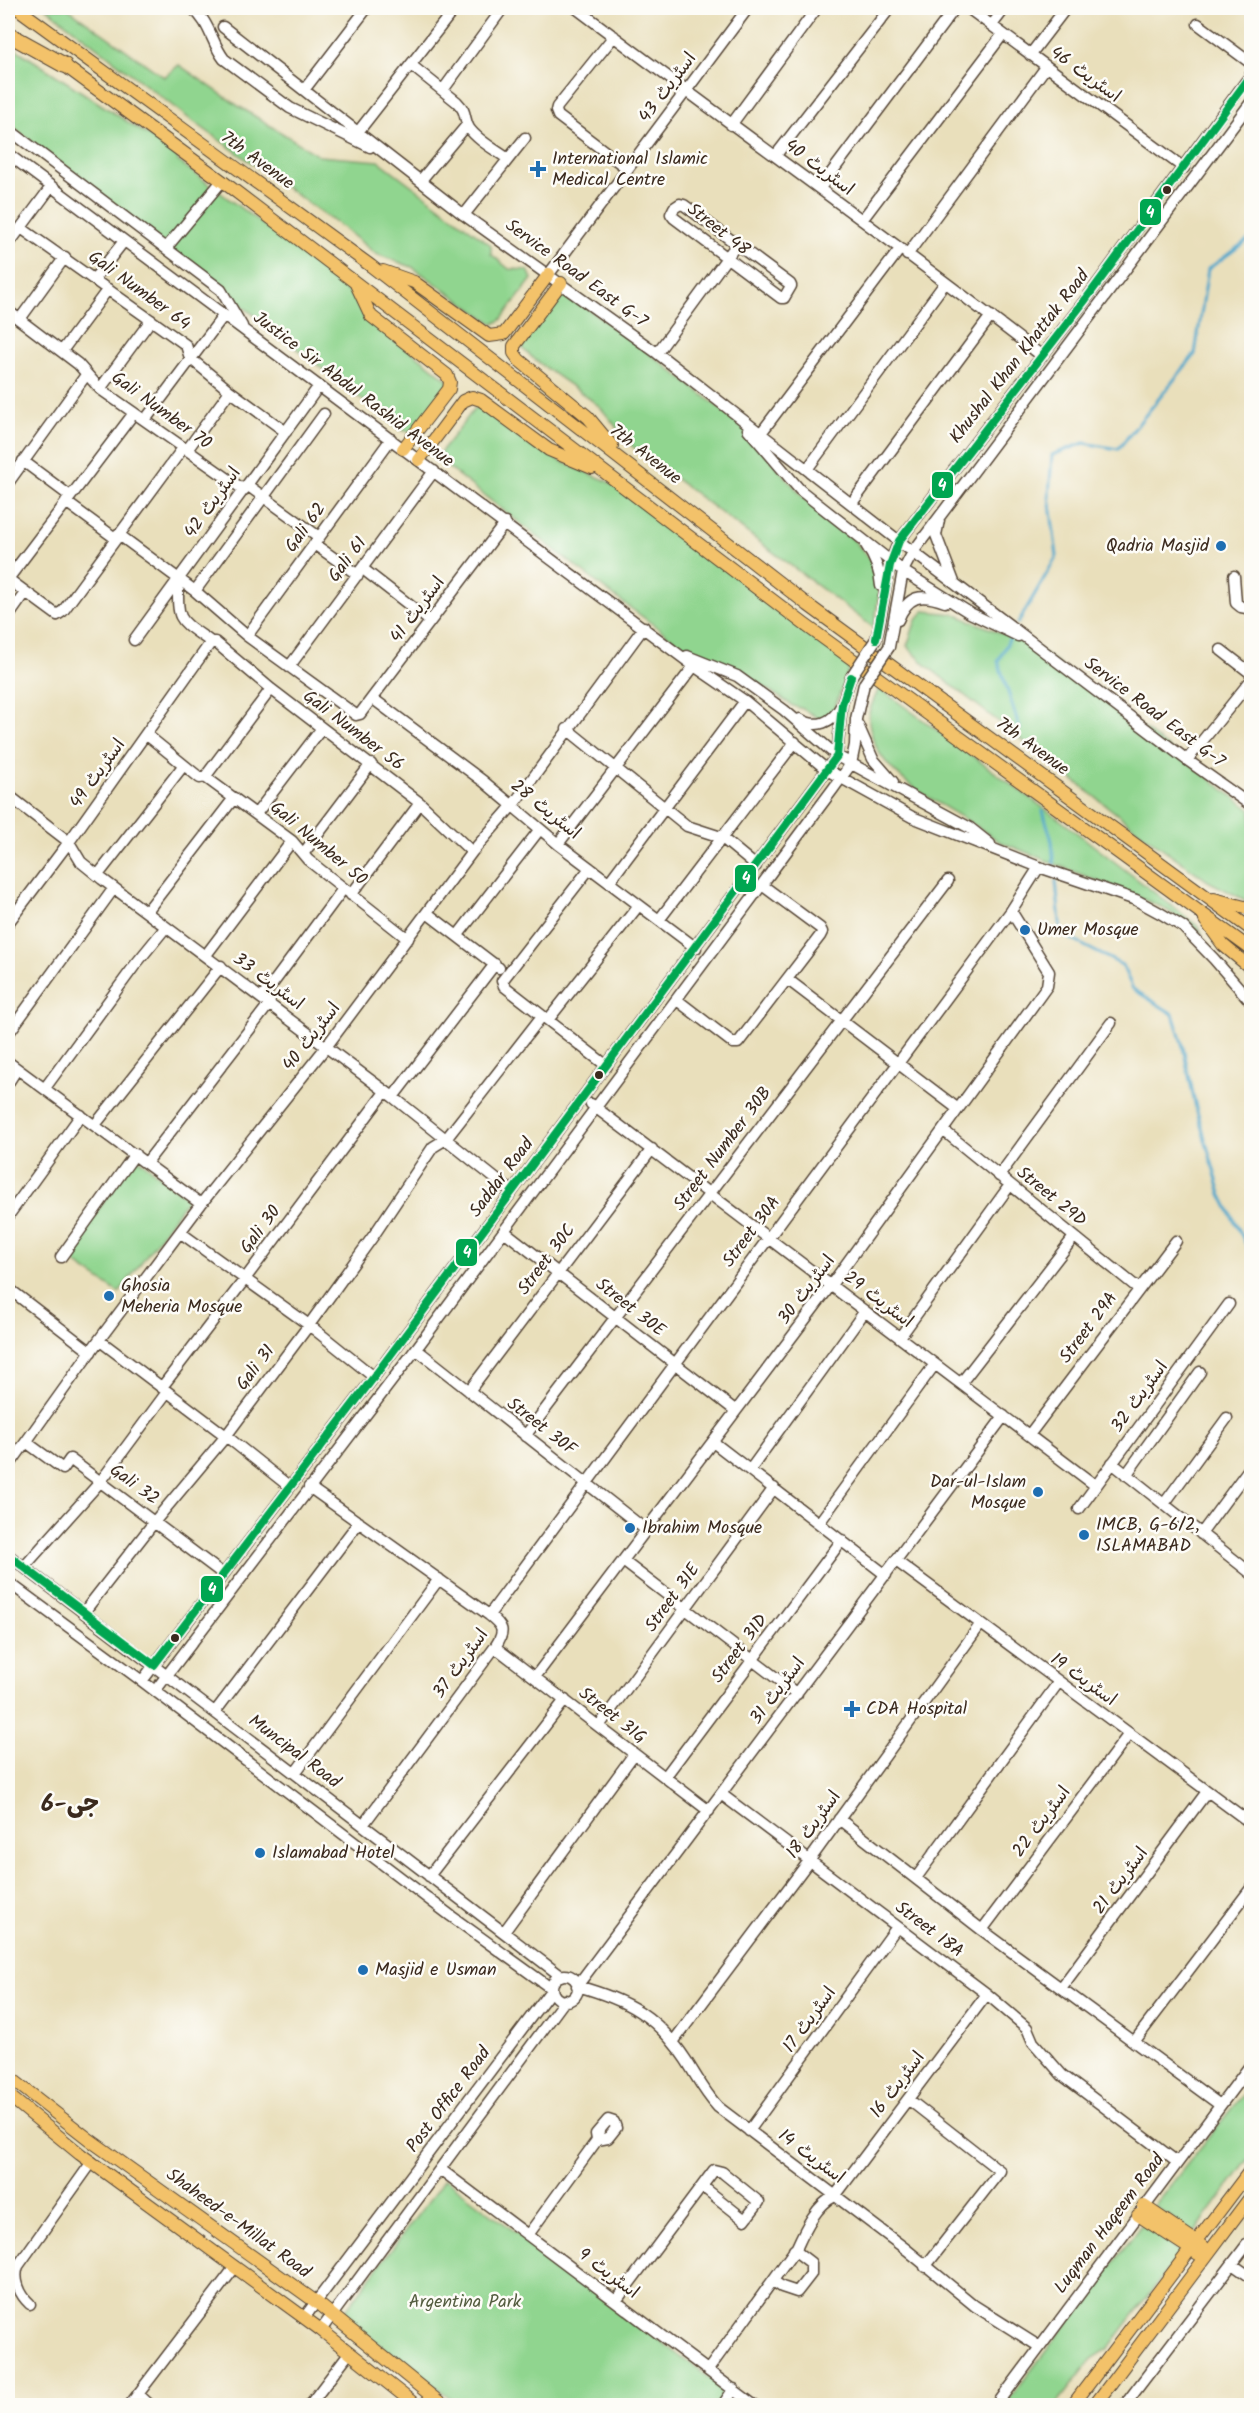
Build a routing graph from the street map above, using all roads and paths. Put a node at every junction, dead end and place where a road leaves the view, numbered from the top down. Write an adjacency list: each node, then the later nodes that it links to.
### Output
1 (16, 8): 56 (main road, 7th Avenue)
2 (192, 8): 38 (street, Service Road East G-7)
3 (367, 8): 27 (street)
4 (455, 8): 24 (street)
5 (503, 8): 28 (street)
6 (576, 8): 20 (street, اسٹریٹ 40)
7 (748, 8): 29 (street, اسٹریٹ 43)
8 (817, 8): 32 (street)
9 (890, 8): 37 (street)
10 (955, 8): 45 (street)
11 (968, 8): 16 (street, اسٹریٹ 46)
12 (1005, 8): 16 (street)
13 (1066, 8): 21 (street)
14 (8, 24): 23 (main road, 7th Avenue)
15 (1198, 24): 22 (street)
16 (992, 25): 19 (street, اسٹریٹ 46)
17 (223, 27): 27 (street, Service Road East G-7)
18 (8, 34): 23 (highway)
19 (1003, 34): 21 (street, اسٹریٹ 46); 47 (street)
20 (614, 36): 29 (street, اسٹریٹ 40); 41 (street)
21 (1030, 55): 25 (street, اسٹریٹ 46)
22 (1251, 64)
23 (64, 65): 43 (main road, 7th Avenue)
24 (411, 65): 28 (street); 34 (street)
25 (1046, 67): 40 (street, اسٹریٹ 46); 53 (street)
26 (1251, 73): 40 (street, Khushal Khan Khattak Road)
27 (304, 90): 34 (street, Service Road East G-7)
28 (443, 90): 31 (street)
29 (686, 92): 32 (street, اسٹریٹ 40); 41 (street, اسٹریٹ 43)
30 (1251, 101): 64 (street, Khushal Khan Khattak Road)
31 (467, 125): 39 (street); 42 (street)
32 (731, 125): 37 (street, اسٹریٹ 40)
33 (8, 129): 52 (street)
34 (358, 132): 38 (street, Service Road East G-7)
35 (525, 138): 39 (street)
36 (8, 154): 44 (street, Justice Sir Abdul Rashid Avenue)
37 (776, 155): 45 (street, اسٹریٹ 40)
38 (389, 156): 42 (street, Service Road East G-7)
39 (508, 159): 46 (street)
40 (1184, 168): 63 (street, Khushal Khan Khattak Road)
41 (628, 169): 57 (street, اسٹریٹ 43)
42 (421, 180): 46 (street, Service Road East G-7)
43 (222, 181): 52 (street); 59 (main road, 7th Avenue)
44 (51, 187): 48 (street); 49 (street, Justice Sir Abdul Rashid Avenue)
45 (820, 188): 47 (street, اسٹریٹ 40)
46 (464, 215): 57 (street, Service Road East G-7)
47 (862, 220): 53 (street, اسٹریٹ 40)
48 (21, 228): 51 (street); 54 (street, Gali Number 64)
49 (124, 241): 58 (street); 66 (street, Justice Sir Abdul Rashid Avenue)
50 (737, 244): 55 (street); 55 (street, Street 48); 55 (street, Street 48)
51 (8, 245)
52 (166, 249): 70 (street)
53 (903, 252): 61 (street, اسٹریٹ 40); 84 (street)
54 (65, 257): 58 (street, Gali Number 64); 68 (street)
55 (726, 258): 72 (street)
56 (371, 266): 57 (main road); 90 (main road, 7th Avenue)
57 (549, 274): 60 (street, Service Road East G-7)
58 (94, 279): 62 (street, Gali Number 64)
59 (355, 282): 86 (main road); 93 (main road, 7th Avenue)
60 (561, 283): 72 (street, Service Road East G-7); 90 (main road)
61 (945, 283): 67 (street, اسٹریٹ 40); 91 (street)
62 (108, 289): 69 (street, Gali Number 64); 71 (street)
63 (1086, 299): 64 (street); 73 (street, Khushal Khan Khattak Road)
64 (1097, 306): 99 (street, Khushal Khan Khattak Road)
65 (8, 310): 68 (street, Gali Number 70)
66 (224, 315): 70 (street, Justice Sir Abdul Rashid Avenue); 74 (street)
67 (991, 316): 73 (street, اسٹریٹ 40); 98 (street)
68 (20, 319): 71 (street, Gali Number 70)
69 (151, 320): 74 (street, Gali Number 64); 77 (street)
70 (243, 329): 76 (street, Justice Sir Abdul Rashid Avenue)
71 (62, 351): 75 (street, Gali Number 70)
72 (657, 353): 82 (street, Service Road East G-7)
73 (1042, 356): 104 (street, Khushal Khan Khattak Road)
74 (190, 358): 78 (street, Gali Number 64); 81 (street)
75 (86, 375): 77 (street, Gali Number 70); 89 (street)
76 (319, 386): 83 (street, اسٹریٹ 42); 85 (street, Justice Sir Abdul Rashid Avenue)
77 (100, 389): 79 (street, Gali Number 70)
78 (230, 391): 83 (street, Gali Number 64); 87 (street)
79 (134, 413): 81 (street, Gali Number 70); 97 (street)
80 (324, 414): 96 (street)
81 (145, 420): 87 (street, Gali Number 70)
82 (742, 421): 84 (street, Service Road East G-7); 101 (street, Service Road East G-7)
83 (286, 432): 95 (street, اسٹریٹ 42)
84 (761, 433): 91 (street, Service Road East G-7)
85 (391, 439): 86 (street, Justice Sir Abdul Rashid Avenue); 103 (street, Gali 62)
86 (403, 448): 88 (street, Justice Sir Abdul Rashid Avenue)
87 (185, 449): 95 (street, Gali Number 70); 102 (street)
88 (419, 460): 92 (street, Justice Sir Abdul Rashid Avenue); 93 (main road)
89 (23, 461): 94 (street); 97 (street)
90 (628, 464): 178 (main road, 7th Avenue)
91 (808, 468): 98 (street, Service Road East G-7)
92 (434, 471): 100 (street, Justice Sir Abdul Rashid Avenue); 108 (street, Gali 61)
93 (609, 475): 180 (main road, 7th Avenue)
94 (8, 483)
95 (245, 487): 96 (street, Gali Number 70); 111 (street, اسٹریٹ 42)
96 (263, 496): 103 (street, Gali Number 70); 113 (street)
97 (68, 499): 102 (street); 110 (street)
98 (852, 503): 104 (street, Service Road East G-7)
99 (939, 517): 105 (street, Khushal Khan Khattak Road); 112 (street)
100 (505, 523): 120 (street, اسٹریٹ 41); 121 (street, Justice Sir Abdul Rashid Avenue)
101 (858, 534): 106 (street, Service Road East G-7); 119 (street)
102 (117, 536): 111 (street); 114 (street)
103 (317, 540): 108 (street, Gali Number 70); 122 (street, Gali 62)
104 (899, 541): 105 (street, Service Road East G-7); 106 (street, Khushal Khan Khattak Road)
105 (913, 552): 107 (street, Khushal Khan Khattak Road); 112 (street, Service Road East G-7)
106 (890, 560): 107 (street, Service Road East G-7); 119 (street, Khushal Khan Khattak Road)
107 (903, 571): 117 (street, Service Road East G-7); 125 (street, Khushal Khan Khattak Road)
108 (360, 572): 120 (street, Gali Number 70); 130 (street, Gali 61)
109 (1234, 576): 116 (street)
110 (8, 579): 114 (street)
111 (178, 579): 113 (street); 123 (street, اسٹریٹ 42); 124 (street, Gali Number 56)
112 (955, 583): 126 (street, Service Road East G-7)
113 (195, 591): 122 (street)
114 (26, 593): 115 (street)
115 (12, 603): 118 (street)
116 (1251, 609)
117 (970, 613): 125 (street); 126 (street, Service Road East G-7)
118 (8, 617)
119 (882, 619): 137 (street, Khushal Khan Khattak Road, bridge)
120 (430, 621): 135 (street, اسٹریٹ 41)
121 (644, 627): 128 (street, Justice Sir Abdul Rashid Avenue); 141 (street, اسٹریٹ 40)
122 (247, 636): 130 (street)
123 (134, 640)
124 (211, 642): 134 (street, Gali Number 56); 142 (street, اسٹریٹ 49)
125 (890, 642): 133 (street, Khushal Khan Khattak Road, bridge)
126 (1038, 645): 145 (street, Service Road East G-7)
127 (1221, 650): 131 (street)
128 (678, 652): 129 (street, Justice Sir Abdul Rashid Avenue); 138 (street, Justice Sir Abdul Rashid Avenue)
129 (694, 666): 136 (street, Justice Sir Abdul Rashid Avenue); 149 (street)
130 (289, 667): 135 (street, اسٹریٹ 41)
131 (1251, 674)
132 (1251, 679): 145 (street)
133 (864, 684): 139 (street, Saddar Road)
134 (271, 689): 140 (street, Gali Number 56); 151 (street)
135 (372, 698): 157 (street, اسٹریٹ 28)
136 (745, 702): 143 (street, Justice Sir Abdul Rashid Avenue); 159 (street)
137 (842, 704): 138 (street); 144 (street)
138 (784, 710): 144 (street, Justice Sir Abdul Rashid Avenue)
139 (856, 719): 147 (street, Saddar Road); 153 (street)
140 (322, 728): 146 (street, Gali Number 56); 160 (street)
141 (567, 729): 149 (street); 157 (street, اسٹریٹ 40)
142 (147, 735): 148 (street, Gali Number 50); 164 (street, اسٹریٹ 49)
143 (795, 742): 150 (street, Justice Sir Abdul Rashid Avenue); 162 (street)
144 (837, 756): 147 (street, Justice Sir Abdul Rashid Avenue); 150 (street, Saddar Road)
145 (1188, 760): 158 (street, Service Road East G-7)
146 (371, 764): 156 (street, Gali Number 56); 168 (street)
147 (850, 764): 152 (street, Saddar Road); 153 (street, Justice Sir Abdul Rashid Avenue)
148 (183, 766): 151 (street, Gali Number 50); 172 (street)
149 (617, 767): 159 (street); 165 (street)
150 (827, 770): 152 (street, Justice Sir Abdul Rashid Avenue); 169 (street, Saddar Road)
151 (203, 777): 155 (street, Gali Number 50)
152 (840, 778): 166 (street, Justice Sir Abdul Rashid Avenue); 175 (street, Saddar Road)
153 (903, 791): 166 (street, Justice Sir Abdul Rashid Avenue)
154 (8, 795): 164 (street, اسٹریٹ 33)
155 (234, 798): 160 (street, Gali Number 50); 182 (street)
156 (420, 803): 167 (street, Gali Number 56); 177 (street)
157 (513, 805): 161 (street, اسٹریٹ 28); 167 (street, اسٹریٹ 40)
158 (1251, 806)
159 (664, 810): 162 (street); 174 (street)
160 (256, 814): 163 (street, Gali Number 50)
161 (540, 829): 165 (street, اسٹریٹ 28); 189 (street)
162 (721, 837): 169 (street); 185 (street)
163 (292, 841): 168 (street, Gali Number 50); 193 (street)
164 (69, 842): 172 (street, اسٹریٹ 33); 186 (street, اسٹریٹ 49)
165 (558, 844): 170 (street, اسٹریٹ 28)
166 (1000, 851): 171 (street, Justice Sir Abdul Rashid Avenue)
167 (472, 852): 184 (street, اسٹریٹ 40)
168 (303, 854): 177 (street, Gali Number 50)
169 (756, 866): 191 (street, Saddar Road)
170 (590, 867): 174 (street, اسٹریٹ 28); 197 (street)
171 (1040, 867): 183 (street, Street 30A); 201 (street, Justice Sir Abdul Rashid Avenue)
172 (98, 875): 176 (street, اسٹریٹ 33)
173 (948, 881): 203 (street, Street Number 30B)
174 (609, 882): 179 (street, اسٹریٹ 28)
175 (762, 885): 198 (street); 199 (street, Saddar Road)
176 (114, 888): 182 (street, اسٹریٹ 33); 205 (street)
177 (347, 892): 190 (street, Gali Number 50); 200 (street)
178 (1209, 898): 181 (main road); 188 (main road, 7th Avenue)
179 (639, 906): 185 (street, اسٹریٹ 28); 202 (street, Gali 31)
180 (1196, 909): 192 (main road, 7th Avenue); 196 (main road)
181 (1251, 909)
182 (147, 911): 187 (street, اسٹریٹ 33)
183 (1011, 911): 208 (street, Street 30A); 216 (street, اسٹریٹ 30)
184 (427, 913): 189 (street); 190 (street, اسٹریٹ 40)
185 (659, 920): 191 (street, اسٹریٹ 28)
186 (8, 923)
187 (166, 927): 193 (street, اسٹریٹ 33); 212 (street)
188 (1251, 930)
189 (458, 935): 194 (street)
190 (408, 939): 206 (street, اسٹریٹ 40)
191 (696, 948): 209 (street, Saddar Road)
192 (1251, 950)
193 (206, 956): 195 (street, اسٹریٹ 33)
194 (495, 964): 197 (street); 213 (street, Gali 30)
195 (220, 966): 200 (street, اسٹریٹ 33); 218 (street)
196 (1251, 969)
197 (504, 977): 202 (street)
198 (787, 979): 199 (street); 203 (street)
199 (677, 1000): 215 (street, Saddar Road)
200 (266, 1001): 206 (street, اسٹریٹ 33); 223 (street)
201 (1251, 1003)
202 (545, 1018): 209 (street); 220 (street, Gali 31)
203 (842, 1021): 208 (street); 227 (street, Street Number 30B)
204 (1111, 1023): 224 (street)
205 (8, 1034)
206 (326, 1047): 213 (street, اسٹریٹ 33); 228 (street, اسٹریٹ 40)
207 (8, 1062): 210 (street)
208 (898, 1064): 216 (street); 233 (street, Street 30A)
209 (607, 1066): 214 (street, Saddar Road)
210 (17, 1069): 211 (street); 212 (street)
211 (8, 1083)
212 (45, 1088): 217 (street)
213 (389, 1094): 220 (street, اسٹریٹ 33); 237 (street, Gali 30)
214 (583, 1098): 215 (street, اسٹریٹ 29); 226 (street, Saddar Road)
215 (597, 1107): 221 (street, اسٹریٹ 29); 230 (street, Saddar Road)
216 (958, 1109): 219 (street, اسٹریٹ 30)
217 (81, 1115): 218 (street); 229 (street)
218 (95, 1125): 222 (street)
219 (943, 1131): 224 (street, Street 29D); 238 (street, اسٹریٹ 30)
220 (446, 1139): 226 (street, اسٹریٹ 33); 244 (street, Gali 31)
221 (652, 1149): 227 (street, اسٹریٹ 29); 236 (street, Street 30C)
222 (135, 1154): 223 (street); 235 (street)
223 (147, 1162): 228 (street)
224 (999, 1176): 225 (street, Street 29D)
225 (1010, 1185): 232 (street, Street 29D); 245 (street)
226 (512, 1192): 252 (street, Saddar Road)
227 (710, 1193): 233 (street, اسٹریٹ 29); 243 (street, Street Number 30B)
228 (201, 1204): 231 (street, اسٹریٹ 40)
229 (8, 1216)
230 (504, 1231): 236 (street, Street 30E); 247 (street, Saddar Road)
231 (181, 1233): 237 (street); 246 (street, اسٹریٹ 40)
232 (1074, 1237): 240 (street, Street 29D); 253 (street)
233 (769, 1238): 238 (street, اسٹریٹ 29); 249 (street, Street 30A)
234 (1176, 1241): 240 (street, Street 29A)
235 (61, 1257)
236 (558, 1273): 243 (street, Street 30E); 255 (street, Street 30C)
237 (245, 1280): 244 (street); 254 (street, Gali 30)
238 (831, 1285): 242 (street, اسٹریٹ 29); 256 (street, اسٹریٹ 30)
239 (8, 1288): 248 (street)
240 (1138, 1289): 261 (street, Street 29A)
241 (1229, 1304): 264 (street, اسٹریٹ 32)
242 (865, 1311): 245 (street, اسٹریٹ 29); 267 (street)
243 (615, 1318): 249 (street, Street 30E); 260 (street, Street Number 30B)
244 (309, 1325): 252 (street); 259 (street, Gali 31)
245 (900, 1337): 250 (street, اسٹریٹ 29)
246 (99, 1340): 248 (street, اسٹریٹ 40); 254 (street)
247 (416, 1348): 255 (street, Street 30F); 273 (street, Saddar Road)
248 (91, 1352): 262 (street, اسٹریٹ 40)
249 (675, 1364): 256 (street, Street 30E); 270 (street, Street 30A)
250 (935, 1364): 253 (street, اسٹریٹ 29); 279 (street)
251 (1200, 1372): 268 (street)
252 (374, 1377): 272 (street, Saddar Road)
253 (960, 1383): 257 (street, اسٹریٹ 29)
254 (164, 1389): 259 (street); 269 (street, Gali 30)
255 (469, 1391): 260 (street, Street 30F)
256 (736, 1411): 263 (street, اسٹریٹ 30)
257 (1005, 1416): 261 (street, اسٹریٹ 29); 285 (street, اسٹریٹ 31)
258 (1227, 1418): 275 (street)
259 (226, 1436): 272 (street); 277 (street, Gali 31)
260 (525, 1436): 270 (street, Street 30F)
261 (1029, 1436): 271 (street, اسٹریٹ 29)
262 (26, 1442): 266 (street, اسٹریٹ 40); 269 (street, Gali 32)
263 (713, 1442): 267 (street); 280 (street, اسٹریٹ 30)
264 (1112, 1464): 268 (street); 271 (street, اسٹریٹ 32)
265 (1251, 1466): 281 (street)
266 (8, 1467)
267 (750, 1470): 274 (street)
268 (1126, 1475): 275 (street)
269 (101, 1481): 277 (street, Gali 32); 286 (street, Gali 30)
270 (586, 1484): 280 (street, Street 30F); 294 (street, Street 30A)
271 (1096, 1486): 276 (street, اسٹریٹ 32)
272 (290, 1487): 287 (street, Saddar Road)
273 (309, 1487): 278 (street, اسٹریٹ 37); 299 (street, Saddar Road)
274 (774, 1488): 279 (street); 292 (street, Street 31E)
275 (1164, 1504): 281 (street)
276 (1078, 1509)
277 (155, 1521): 287 (street, Gali 32); 293 (street, Gali 31)
278 (359, 1522): 290 (street, اسٹریٹ 37); 306 (street)
279 (819, 1523): 282 (street)
280 (646, 1530): 284 (street, اسٹریٹ 30)
281 (1201, 1534): 288 (street)
282 (842, 1540): 289 (street); 297 (street, Street 31D)
283 (8, 1555): 286 (street, Muncipal Road)
284 (623, 1561): 292 (street); 300 (street, اسٹریٹ 30)
285 (896, 1561): 289 (street, اسٹریٹ 31); 295 (street, اسٹریٹ 19)
286 (24, 1567): 293 (street, Muncipal Road)
287 (223, 1574): 298 (street, Saddar Road)
288 (1251, 1574)
289 (886, 1575): 304 (street, اسٹریٹ 31)
290 (439, 1579): 294 (street, اسٹریٹ 37); 310 (street)
291 (8, 1582): 301 (street)
292 (685, 1609): 297 (street); 307 (street, Street 31E)
293 (84, 1612): 298 (street, Muncipal Road)
294 (489, 1615): 296 (street, اسٹریٹ 37)
295 (980, 1625): 302 (street, اسٹریٹ 19); 315 (street, اسٹریٹ 18)
296 (495, 1647): 300 (street, Street 31G); 317 (street, اسٹریٹ 37)
297 (752, 1660): 304 (street); 311 (street, Street 31D)
298 (154, 1665): 299 (street, Muncipal Road); 301 (street, Saddar Road)
299 (167, 1675): 303 (street, Saddar Road); 306 (street, Muncipal Road)
300 (535, 1677): 305 (street, Street 31G)
301 (142, 1681): 303 (street)
302 (1058, 1683): 308 (street, اسٹریٹ 19); 320 (street)
303 (155, 1691): 325 (street)
304 (797, 1694): 313 (street, اسٹریٹ 31)
305 (565, 1700): 307 (street, Street 31G); 319 (street)
306 (214, 1712): 310 (street, Muncipal Road)
307 (599, 1726): 309 (street, Street 31G)
308 (1129, 1734): 312 (street, اسٹریٹ 19); 323 (street, اسٹریٹ 22)
309 (634, 1754): 311 (street, Street 31G); 324 (street)
310 (295, 1773): 317 (street, Muncipal Road)
311 (665, 1777): 314 (street, Street 31G)
312 (1206, 1793): 316 (street, اسٹریٹ 19); 328 (street, اسٹریٹ 21)
313 (721, 1794): 314 (street, اسٹریٹ 31); 318 (street, Street 18A)
314 (709, 1811): 327 (street, اسٹریٹ 31)
315 (839, 1819): 318 (street, اسٹریٹ 18); 320 (street)
316 (1251, 1824)
317 (363, 1825): 319 (street, Muncipal Road)
318 (809, 1861): 322 (street, Street 18A); 333 (street, اسٹریٹ 18)
319 (429, 1876): 324 (street, Muncipal Road)
320 (916, 1878): 323 (street)
321 (1251, 1887): 334 (street)
322 (897, 1927): 330 (street, Street 18A); 341 (street, اسٹریٹ 17)
323 (982, 1930): 328 (street)
324 (504, 1932): 326 (street, Muncipal Road)
325 (533, 1976): 329 (street); 332 (street)
326 (561, 1976): 327 (street); 329 (street)
327 (577, 1986): 331 (street); 333 (street, اسٹریٹ 14)
328 (1061, 1988): 334 (street)
329 (552, 1989): 331 (street); 332 (street, Post Office Road)
330 (987, 1994): 338 (street, اسٹریٹ 16); 344 (street, Street 18A)
331 (565, 2000): 347 (street, Post Office Road)
332 (540, 2006): 352 (street, Post Office Road)
333 (673, 2042): 341 (street, اسٹریٹ 14)
334 (1134, 2042): 339 (street)
335 (1251, 2063): 339 (street, Luqman Haqeem Road)
336 (8, 2076): 342 (main road, Shaheed-e-Millat Road)
337 (8, 2095): 343 (main road, Shaheed-e-Millat Road)
338 (908, 2099): 350 (street, اسٹریٹ 16); 360 (street)
339 (1220, 2105): 344 (street, Luqman Haqeem Road)
340 (601, 2128): 353 (street)
341 (750, 2131): 350 (street, اسٹریٹ 14)
342 (90, 2140): 343 (main road); 365 (main road, Shaheed-e-Millat Road)
343 (80, 2154): 345 (main road, Shaheed-e-Millat Road)
344 (1178, 2162): 351 (street, Luqman Haqeem Road)
345 (92, 2163): 361 (main road, Shaheed-e-Millat Road); 366 (street)
346 (1251, 2168): 356 (main road)
347 (440, 2169): 353 (street, اسٹریٹ 9); 355 (street, Post Office Road)
348 (702, 2187): 348 (street); 364 (street)
349 (1251, 2195): 358 (main road)
350 (835, 2196): 357 (street, اسٹریٹ 16); 360 (street, اسٹریٹ 14)
351 (1141, 2210): 356 (main road); 370 (street, Luqman Haqeem Road)
352 (370, 2230): 355 (street); 365 (street, Post Office Road)
353 (528, 2235): 364 (street, اسٹریٹ 9)
354 (1251, 2238): 359 (street)
355 (386, 2242): 367 (street, Post Office Road)
356 (1194, 2246): 358 (main road); 383 (main road)
357 (796, 2249): 363 (street, اسٹریٹ 16); 363 (street)
358 (1207, 2254): 384 (main road)
359 (1232, 2264): 362 (street); 385 (street)
360 (925, 2266): 370 (street, اسٹریٹ 14)
361 (235, 2267): 368 (main road, Shaheed-e-Millat Road); 374 (street)
362 (1251, 2278)
363 (773, 2281): 372 (street, اسٹریٹ 16)
364 (616, 2301): 372 (street, اسٹریٹ 9)
365 (316, 2302): 367 (main road, Shaheed-e-Millat Road); 368 (street, Post Office Road)
366 (30, 2304)
367 (332, 2315): 369 (street, Post Office Road); 379 (main road, Shaheed-e-Millat Road)
368 (304, 2318): 369 (main road, Shaheed-e-Millat Road)
369 (321, 2330): 371 (main road, Shaheed-e-Millat Road)
370 (1040, 2347): 382 (street, Luqman Haqeem Road)
371 (349, 2353): 377 (street); 378 (main road, Shaheed-e-Millat Road)
372 (708, 2370): 373 (street, اسٹریٹ 9)
373 (734, 2390): 380 (street); 381 (street, اسٹریٹ 9)
374 (138, 2394): 375 (street); 376 (street)
375 (129, 2406)
376 (151, 2406)
377 (309, 2406)
378 (417, 2406)
379 (444, 2406)
380 (722, 2406)
381 (755, 2406)
382 (996, 2406)
383 (1072, 2406)
384 (1094, 2406)
385 (1124, 2406)

